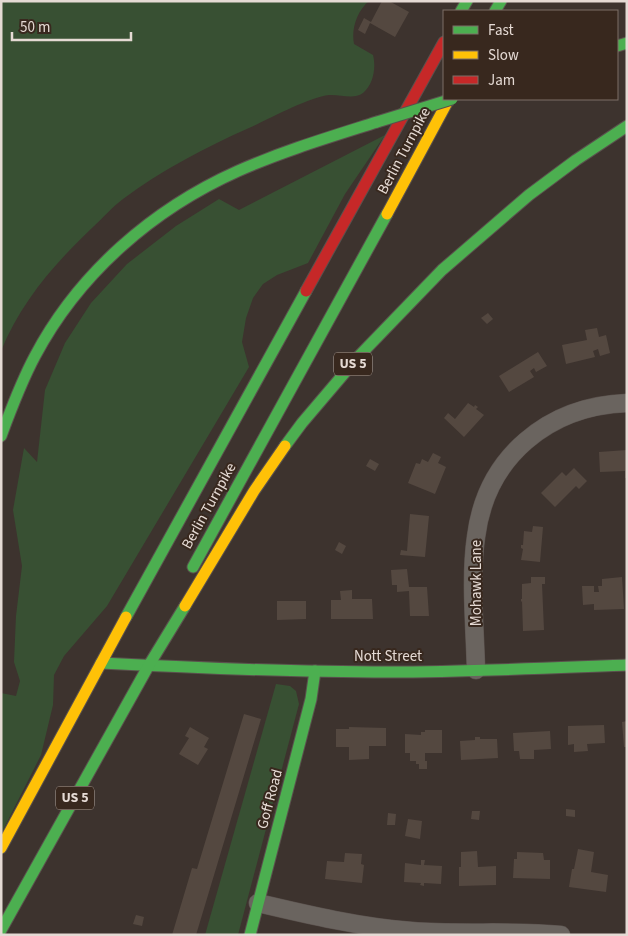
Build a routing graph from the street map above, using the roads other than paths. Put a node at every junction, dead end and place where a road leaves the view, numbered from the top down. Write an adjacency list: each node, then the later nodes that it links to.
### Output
1 (443, 44): 9 (main road, Berlin Turnpike)
2 (447, 100): 6 (main road, bridge)
3 (449, 100): 7 (main road, Berlin Turnpike)
4 (627, 126): 10 (main road, US 5)
5 (627, 403): 12 (street, Mohawk Lane)
6 (1, 436)
7 (188, 577)
8 (174, 603): 10 (main road)
9 (100, 663): 10 (main road, Nott Street); 14 (main road, Berlin Turnpike)
10 (149, 665): 13 (main road, Nott Street); 16 (main road, US 5)
11 (627, 665): 12 (main road, Nott Street)
12 (476, 670): 13 (main road, Nott Street)
13 (315, 671): 15 (main road, Goff Road)
14 (1, 848)
15 (258, 903): 17 (main road, Goff Road); 18 (street)
16 (1, 930)
17 (250, 935)
18 (561, 935)

